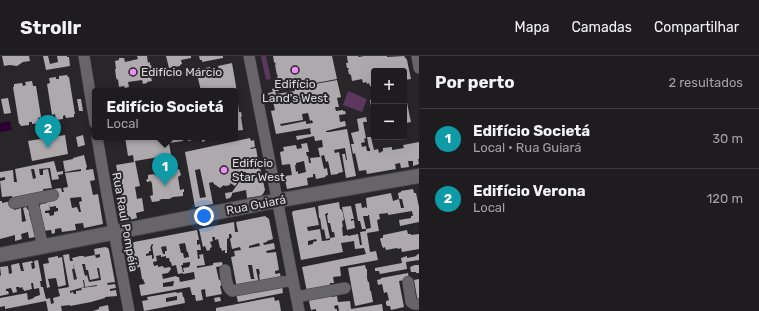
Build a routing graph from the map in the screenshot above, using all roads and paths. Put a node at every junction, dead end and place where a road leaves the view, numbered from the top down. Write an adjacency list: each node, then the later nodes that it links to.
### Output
1 (84, 56): 5 (street)
2 (249, 56): 10 (street)
3 (417, 56): 4 (street)
4 (419, 68)
5 (92, 104)
6 (98, 140): 12 (street, Rua Raul Pompéia)
7 (419, 176): 10 (street, Rua Guiará)
8 (53, 194): 9 (street)
9 (32, 199): 11 (street); 13 (street)
10 (277, 201): 12 (street, Rua Guiará); 16 (street)
11 (14, 203)
12 (114, 233): 13 (street, Rua Guiará); 21 (street, Rua Raul Pompéia)
13 (42, 247): 14 (street, Rua Guiará)
14 (0, 255)
15 (225, 270): 16 (street)
16 (293, 280): 19 (street)
17 (408, 282): 20 (street)
18 (345, 288): 19 (street)
19 (296, 297): 22 (street)
20 (419, 304)
21 (129, 311)
22 (298, 311)

